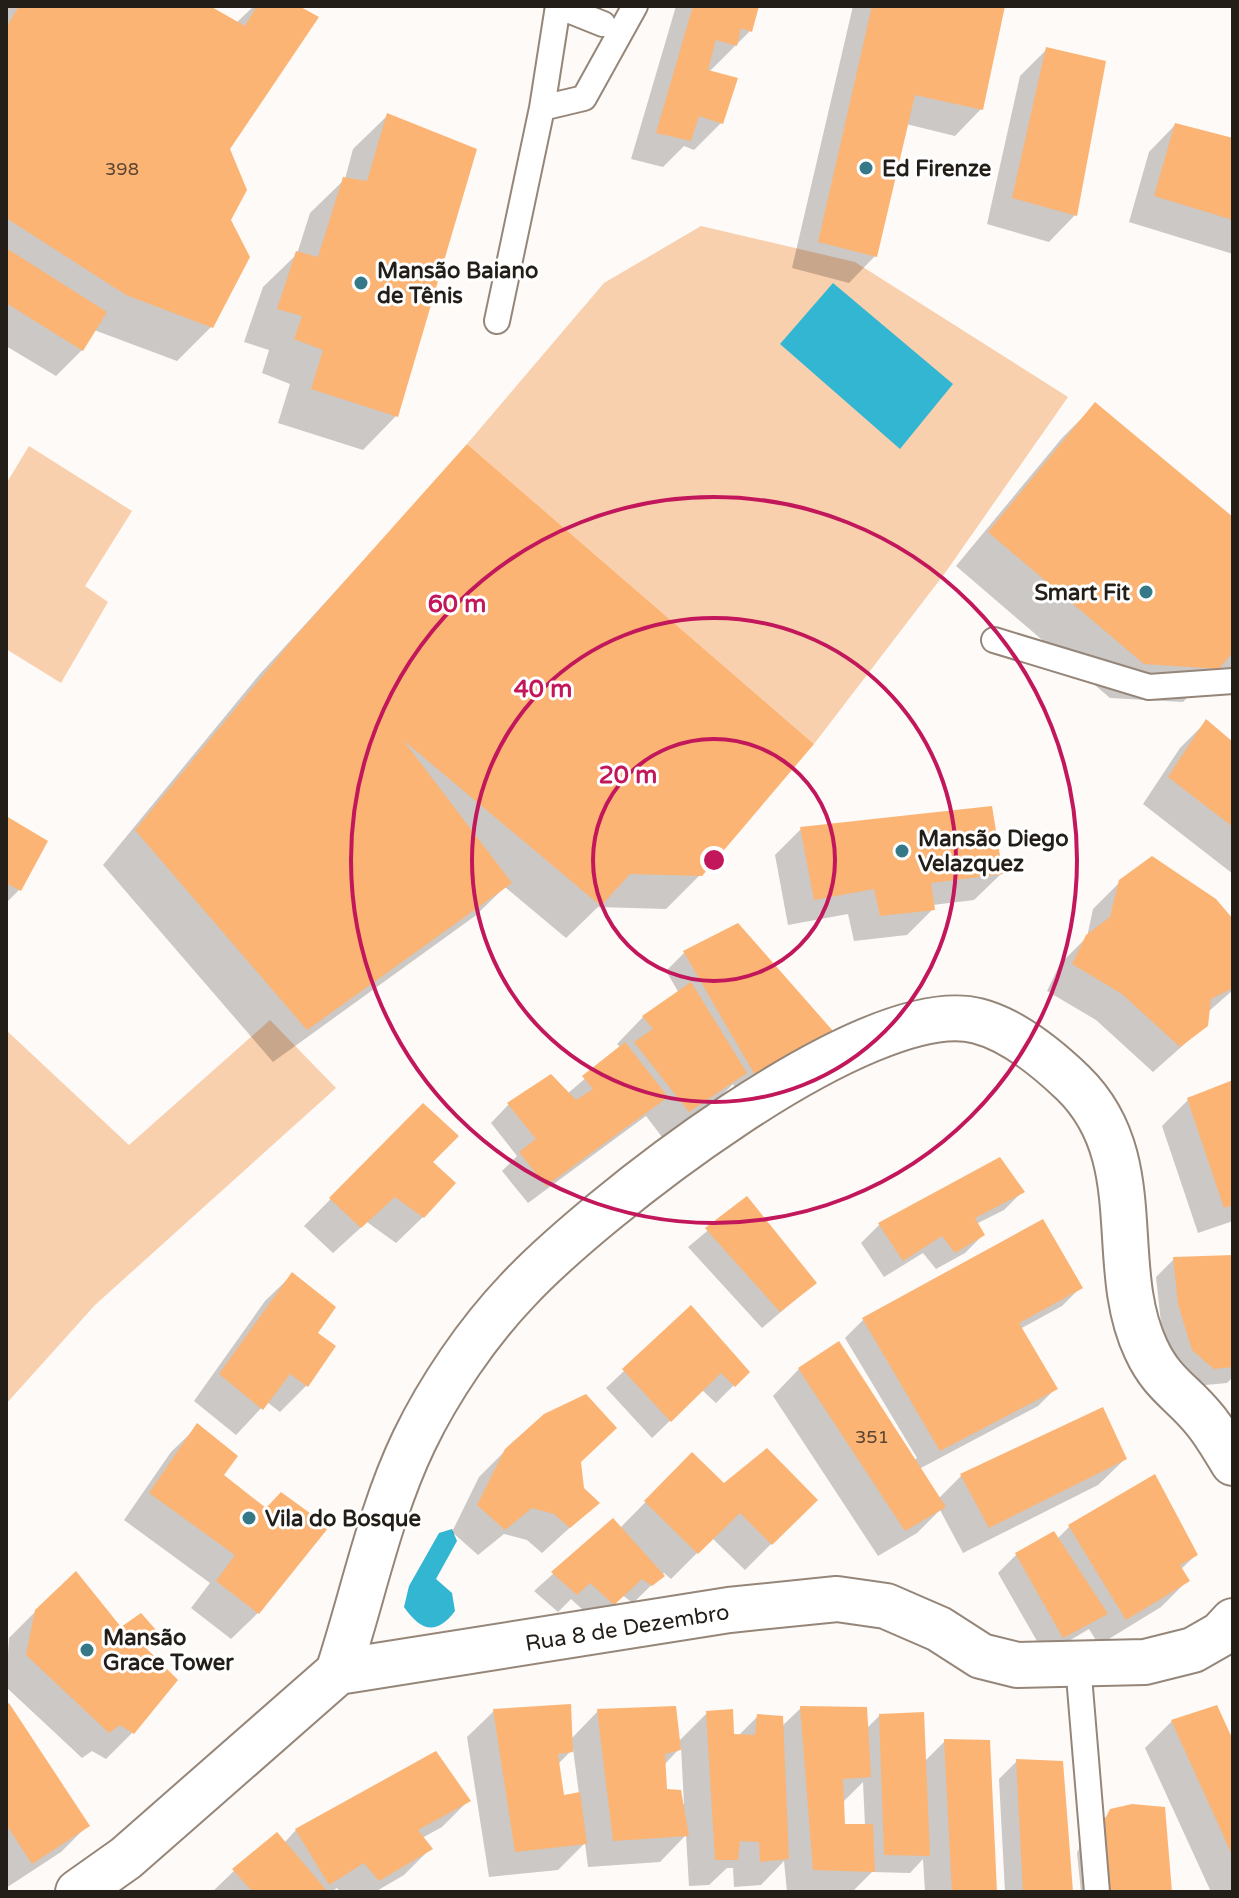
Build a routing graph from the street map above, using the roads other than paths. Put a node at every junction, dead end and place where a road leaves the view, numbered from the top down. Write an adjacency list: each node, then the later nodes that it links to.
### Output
1 (558, 6): 3 (lane); 4 (lane)
2 (635, 6): 4 (lane)
3 (603, 24)
4 (542, 108): 5 (lane)
5 (497, 321)
6 (994, 640): 7 (lane)
7 (1233, 681)
8 (1218, 1423): 9 (street); 12 (street)
9 (1233, 1463)
10 (1233, 1621): 11 (street, Rua 8 de Dezembro)
11 (1078, 1664): 12 (street, Rua 8 de Dezembro); 14 (lane)
12 (338, 1672): 13 (street)
13 (78, 1892)
14 (1097, 1892)

